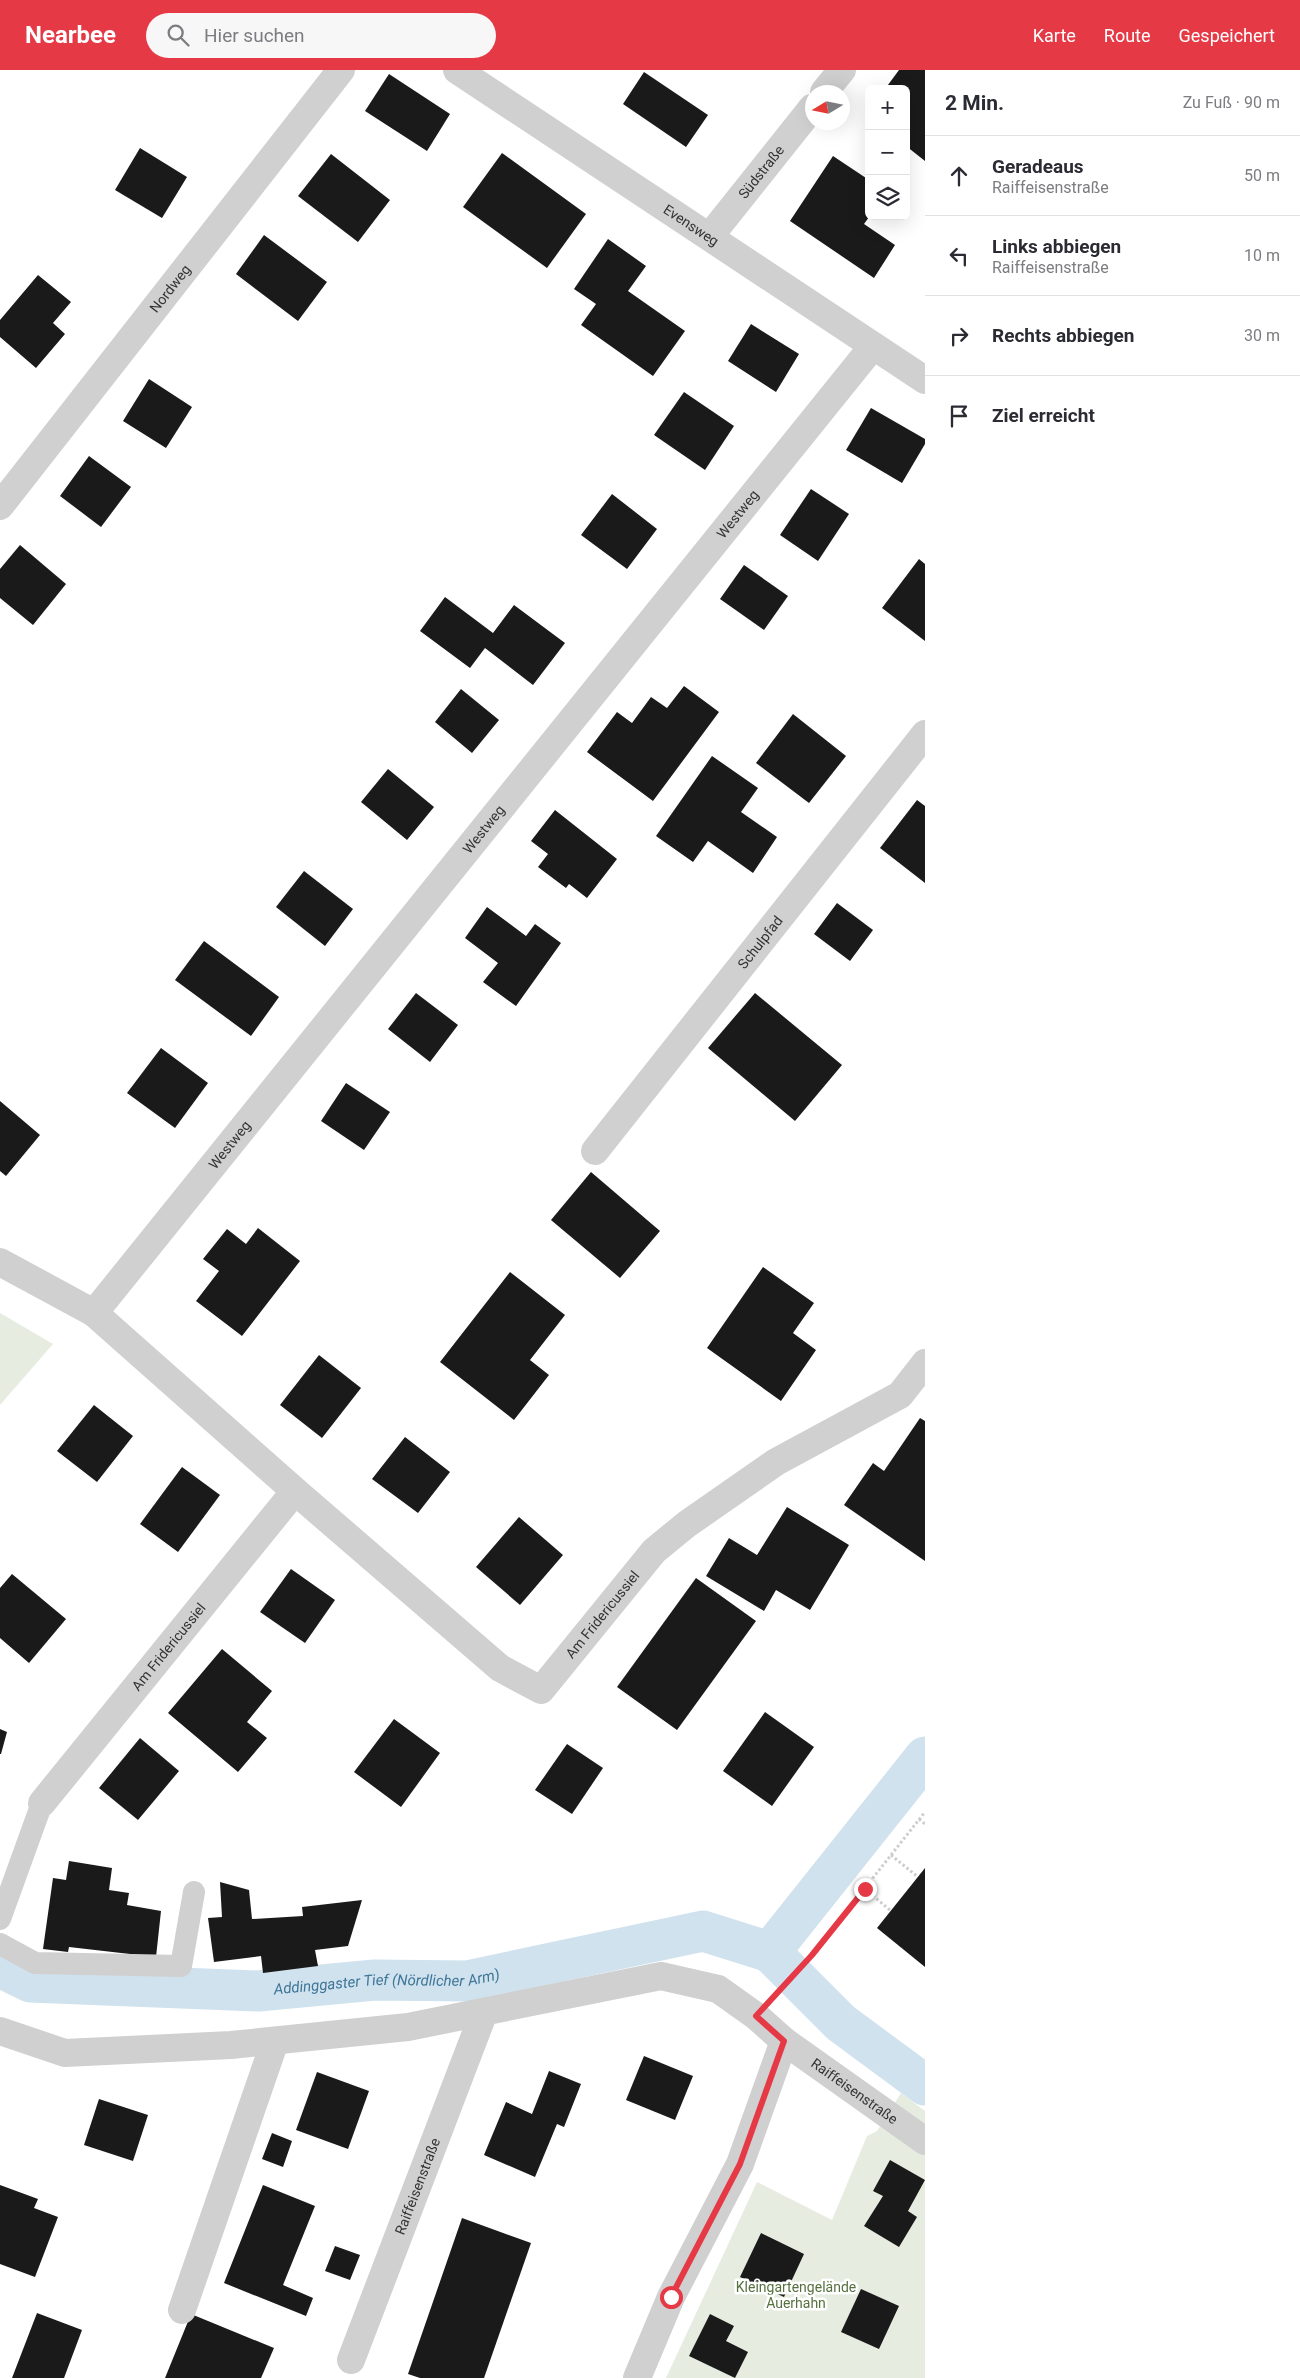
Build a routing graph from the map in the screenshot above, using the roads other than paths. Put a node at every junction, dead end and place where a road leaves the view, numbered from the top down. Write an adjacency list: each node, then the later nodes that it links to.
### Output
1 (341, 70): 9 (street, Nordweg)
2 (457, 70): 6 (street, Evensweg)
3 (842, 70): 4 (street)
4 (830, 85)
5 (805, 117): 6 (street, Südstraße)
6 (710, 236): 7 (street, Evensweg)
7 (873, 346): 8 (street, Evensweg); 13 (street, Westweg)
8 (925, 380)
9 (0, 506)
10 (925, 734): 11 (street, Schulpfad)
11 (595, 1151)
12 (0, 1262): 13 (street, Am Fridericussiel)
13 (94, 1312): 15 (street, Am Fridericussiel)
14 (925, 1363): 15 (street, Am Fridericussiel)
15 (295, 1491): 16 (street, Am Fridericussiel)
16 (42, 1803): 18 (lane)
17 (194, 1892): 19 (lane)
18 (0, 1920)
19 (0, 1944)
20 (484, 2012): 22 (street, Raiffeisenstraße); 23 (street, Raiffeisenstraße); 26 (street, Raiffeisenstraße)
21 (0, 2031): 22 (street, Raiffeisenstraße)
22 (275, 2041): 25 (street)
23 (784, 2041): 24 (street, Raiffeisenstraße); 27 (street)
24 (925, 2141)
25 (182, 2310)
26 (350, 2360)
27 (637, 2378)

